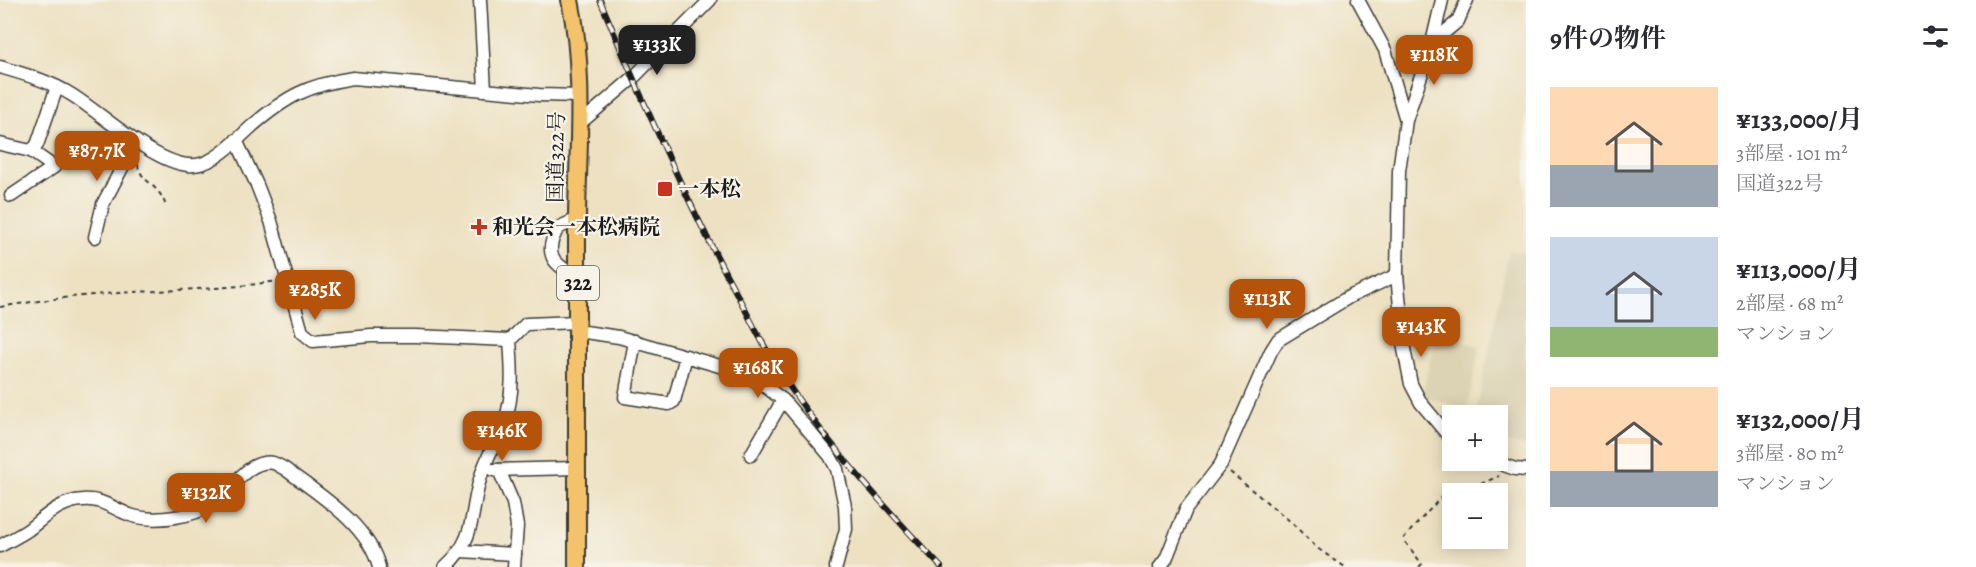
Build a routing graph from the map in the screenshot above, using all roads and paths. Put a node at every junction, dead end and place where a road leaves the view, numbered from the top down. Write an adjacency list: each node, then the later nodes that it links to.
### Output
1 (480, 0): 10 (street)
2 (570, 0): 11 (highway, 国道322号 / 322)
3 (711, 0): 13 (street)
4 (1358, 0): 12 (street)
5 (1442, 0): 7 (street)
6 (1467, 0): 7 (street)
7 (1432, 43): 12 (street)
8 (0, 67): 9 (street)
9 (57, 87): 16 (street); 17 (street)
10 (485, 90): 11 (street); 14 (street)
11 (579, 96): 13 (highway, 国道322号 / 322)
12 (1406, 120): 22 (street)
13 (578, 125): 20 (highway, 国道322号 / 322)
14 (236, 140): 16 (street); 23 (street)
15 (0, 144): 17 (street)
16 (134, 144): 19 (path); 21 (street)
17 (31, 151): 18 (street)
18 (11, 196)
19 (165, 208)
20 (577, 219): 24 (highway, 国道322号 / 322); 24 (street)
21 (95, 237)
22 (1397, 275): 31 (street); 33 (street)
23 (288, 278): 25 (path); 27 (street)
24 (578, 278): 26 (highway, 国道322号 / 322)
25 (0, 307)
26 (578, 326): 27 (street); 28 (street); 34 (highway, 国道322号 / 322)
27 (510, 340): 35 (street)
28 (635, 341): 29 (street); 29 (street)
29 (686, 356): 30 (street)
30 (783, 400): 32 (street); 45 (street)
31 (1442, 428)
32 (751, 455)
33 (1221, 464): 46 (street); 47 (path)
34 (578, 468): 36 (street); 44 (highway, 国道322号 / 322)
35 (483, 470): 36 (street); 39 (street)
36 (499, 470): 40 (street)
37 (1521, 470): 48 (path)
38 (0, 546): 41 (street)
39 (460, 551): 40 (street); 42 (street)
40 (515, 554): 43 (street)
41 (379, 567)
42 (445, 567)
43 (514, 567)
44 (577, 567)
45 (836, 567)
46 (1160, 567)
47 (1345, 567)
48 (1419, 567)

